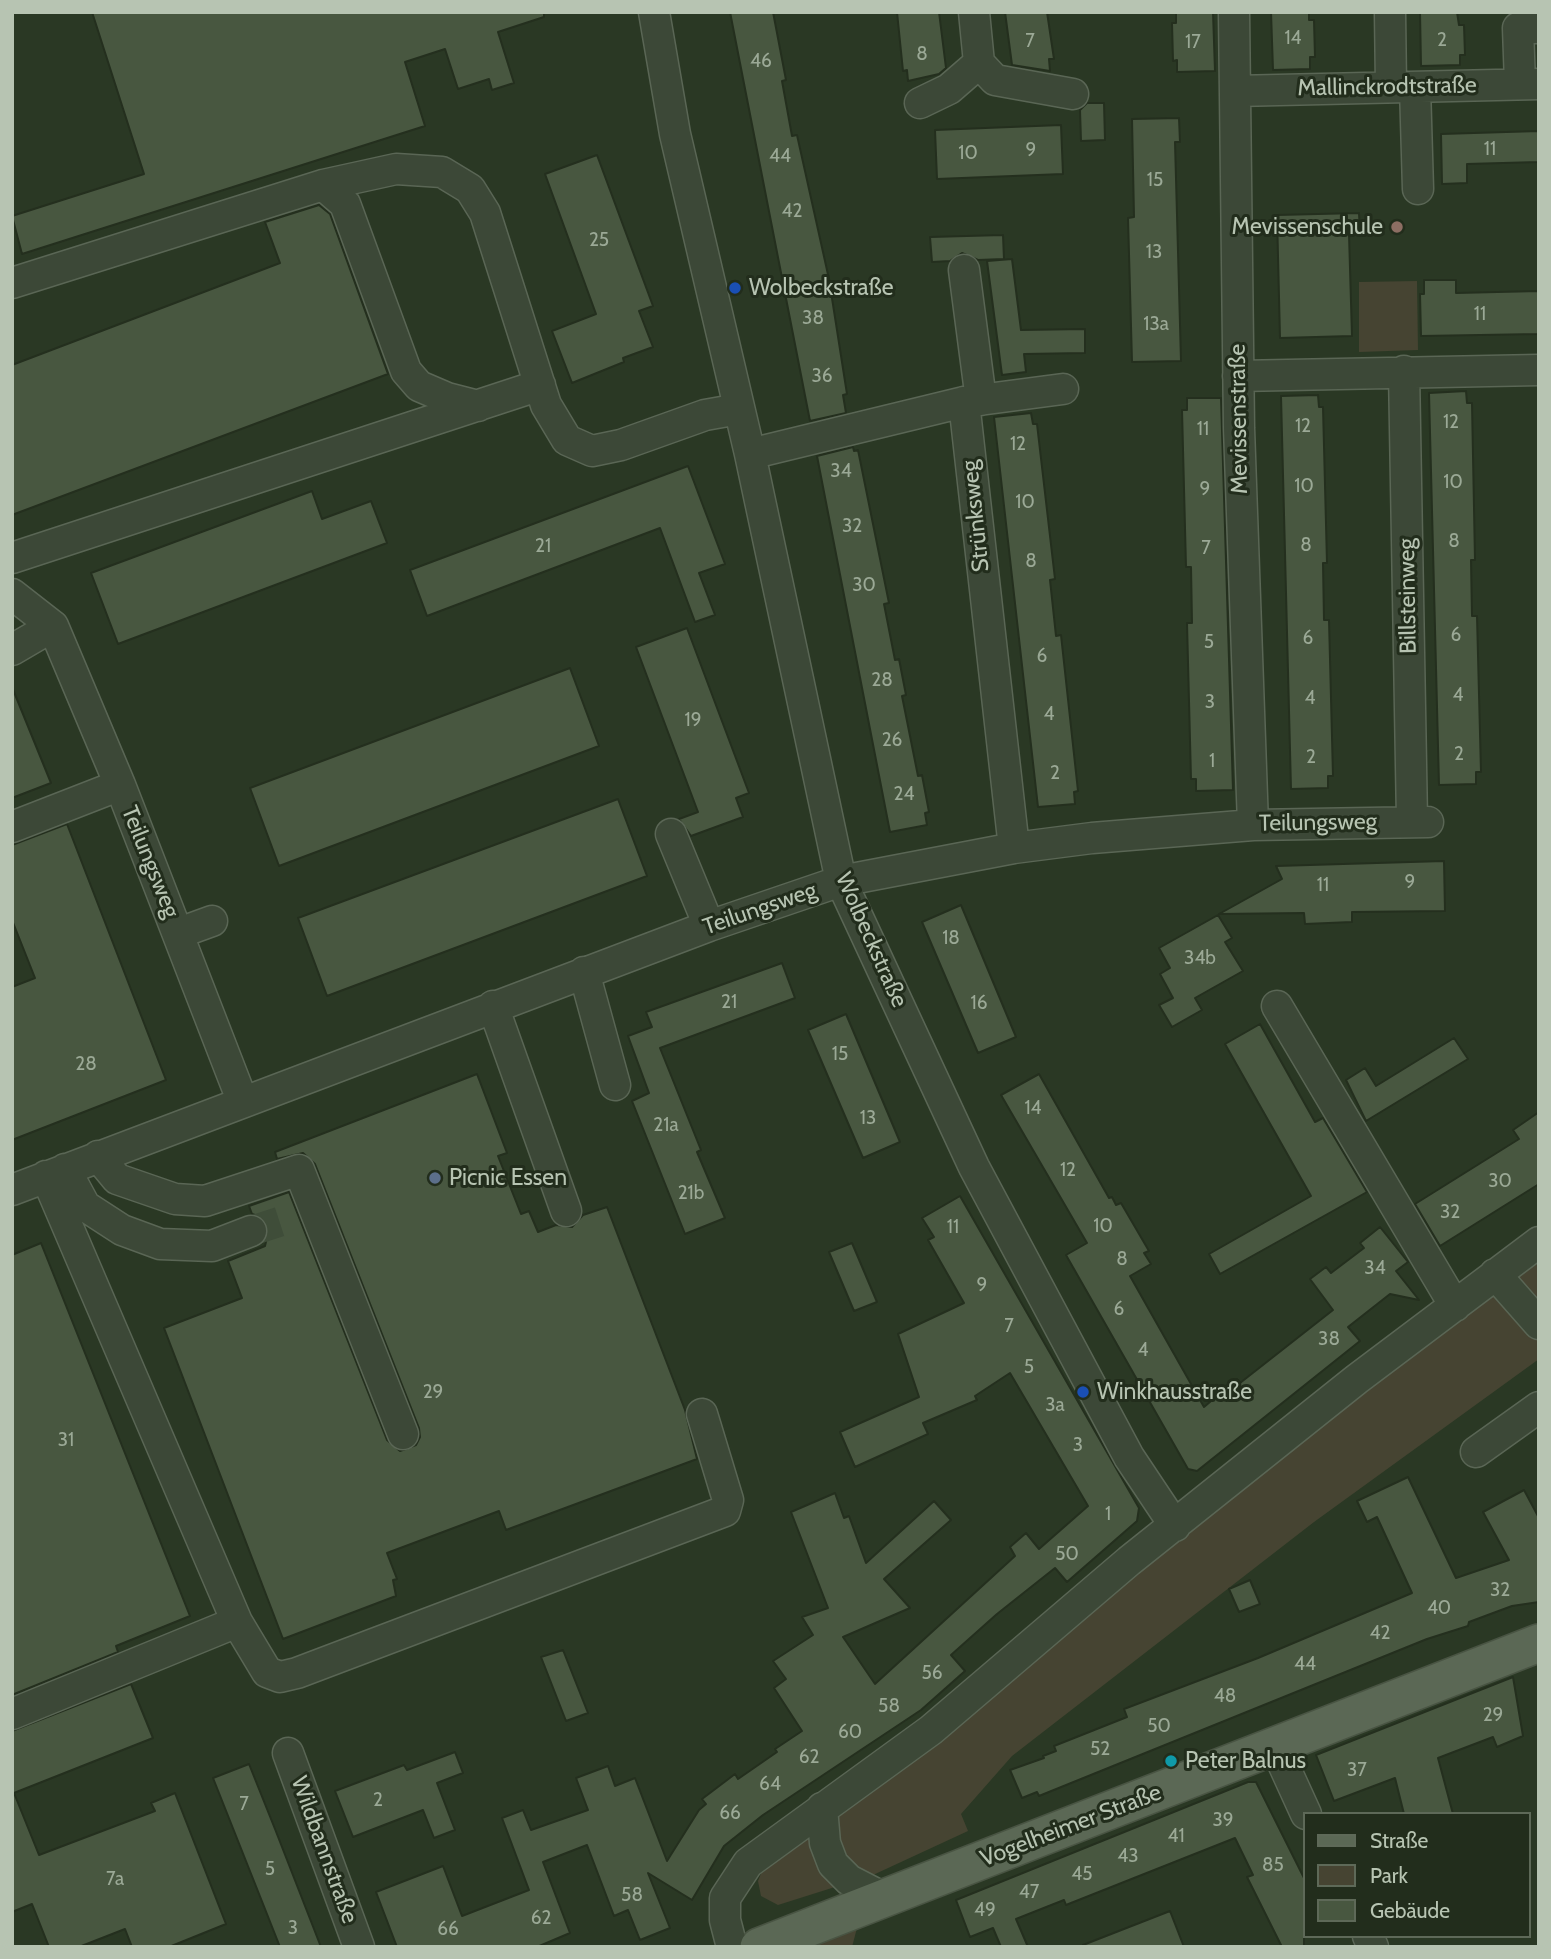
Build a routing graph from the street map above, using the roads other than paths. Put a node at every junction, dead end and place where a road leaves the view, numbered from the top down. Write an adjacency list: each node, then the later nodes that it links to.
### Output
1 (654, 12): 23 (street, Wolbeckstraße)
2 (974, 12): 6 (street)
3 (1234, 12): 9 (street, Mevissenstraße)
4 (1390, 12): 8 (street)
5 (1539, 28): 7 (street)
6 (979, 63): 10 (street); 11 (street)
7 (1529, 84): 8 (street, Mallinckrodtstraße)
8 (1403, 87): 9 (street, Mallinckrodtstraße); 13 (street)
9 (1235, 91): 18 (street, Mevissenstraße)
10 (1073, 94)
11 (920, 103)
12 (323, 185): 15 (street); 19 (street); 22 (street)
13 (1418, 189)
14 (964, 270): 21 (street, Strünksweg)
15 (12, 283)
16 (1539, 370): 17 (street)
17 (1404, 371): 18 (street); 30 (street, Billsteinweg)
18 (1238, 376): 31 (street, Mevissenstraße)
19 (540, 385): 22 (street); 23 (street)
20 (1063, 389): 21 (street)
21 (972, 401): 24 (street); 34 (street, Strünksweg)
22 (478, 406): 25 (street)
23 (739, 409): 24 (street, Wolbeckstraße)
24 (750, 454): 35 (street, Wolbeckstraße)
25 (12, 558)
26 (12, 594): 27 (street)
27 (53, 626): 28 (street); 29 (street, Teilungsweg)
28 (12, 650)
29 (120, 785): 32 (street); 38 (street, Teilungsweg)
30 (1420, 822): 31 (street, Teilungsweg)
31 (1253, 825): 34 (street, Teilungsweg)
32 (12, 827)
33 (671, 834): 37 (street)
34 (1014, 848): 35 (street, Teilungsweg)
35 (841, 881): 37 (street, Teilungsweg); 57 (street, Wolbeckstraße)
36 (212, 921): 38 (street)
37 (709, 926): 39 (street, Teilungsweg)
38 (179, 933): 43 (street, Teilungsweg)
39 (584, 972): 40 (street, Teilungsweg); 42 (street)
40 (493, 1006): 43 (street, Teilungsweg); 47 (street)
41 (1277, 1006): 51 (street)
42 (615, 1085)
43 (242, 1100): 44 (street, Teilungsweg)
44 (99, 1156): 45 (street, Teilungsweg); 55 (street)
45 (56, 1173): 46 (street, Teilungsweg); 48 (street); 58 (street)
46 (12, 1189)
47 (566, 1211)
48 (251, 1231)
49 (1539, 1241): 50 (street)
50 (1495, 1275): 51 (street); 52 (street)
51 (1455, 1306): 57 (street)
52 (1539, 1324)
53 (1539, 1407): 56 (street)
54 (702, 1414): 58 (street)
55 (403, 1434)
56 (1476, 1452)
57 (1175, 1526): 63 (street)
58 (237, 1622): 60 (street)
59 (1539, 1643): 61 (main road, Vogelheimer Straße)
60 (12, 1714)
61 (1275, 1746): 64 (street); 65 (main road, Vogelheimer Straße)
62 (288, 1753): 66 (street, Wildbannstraße)
63 (822, 1808): 65 (street); 67 (street)
64 (1305, 1812)
65 (884, 1898): 68 (main road, Vogelheimer Straße)
66 (359, 1947)
67 (732, 1947)
68 (759, 1947)

